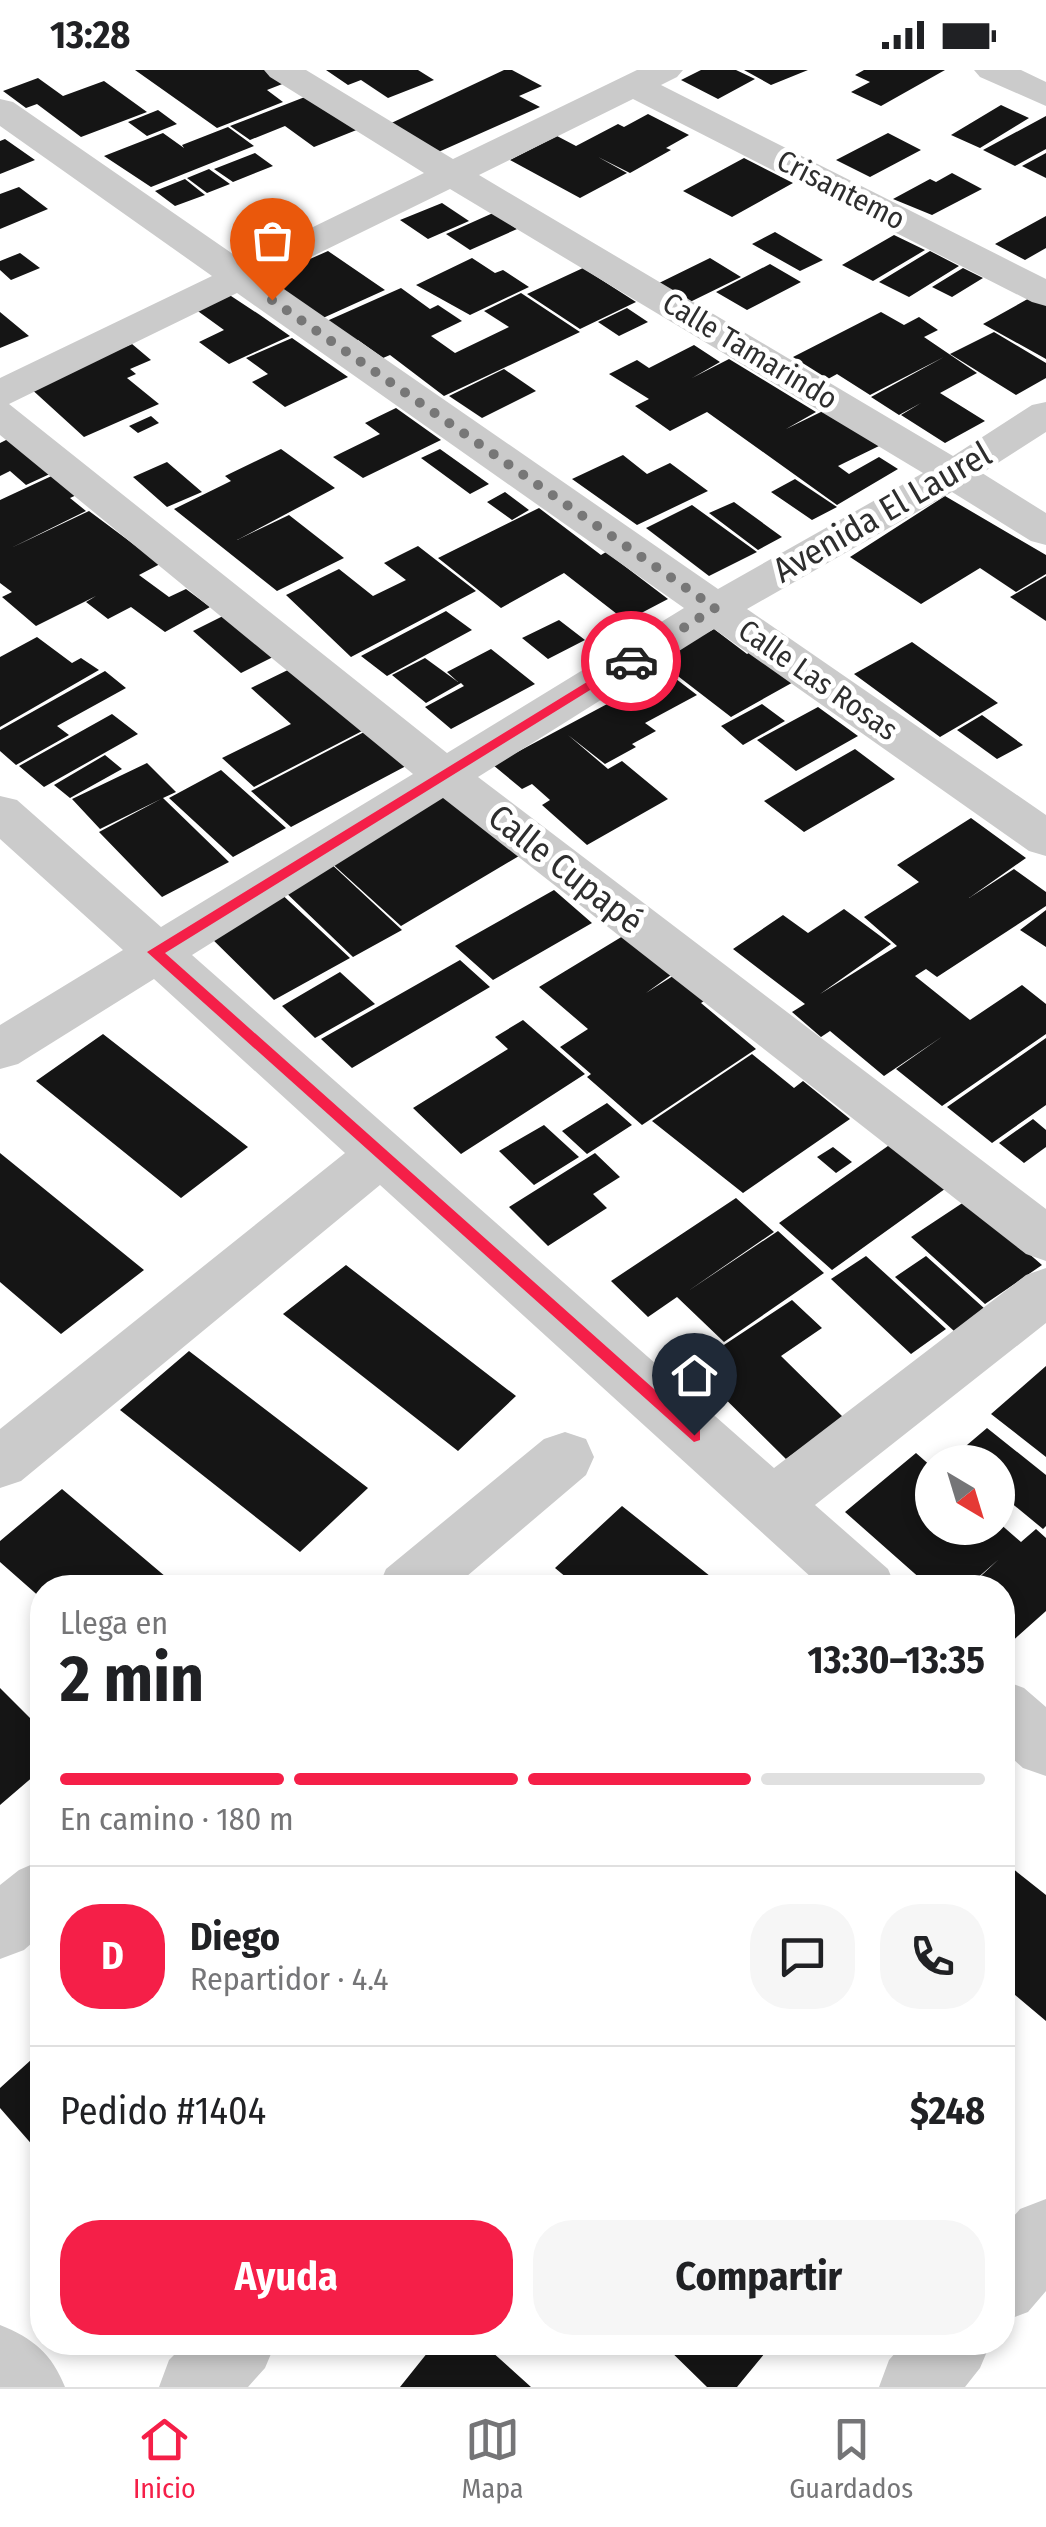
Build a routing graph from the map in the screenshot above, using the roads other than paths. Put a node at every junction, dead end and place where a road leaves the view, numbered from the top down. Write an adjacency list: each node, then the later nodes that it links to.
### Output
1 (282, 70): 6 (street, Calle Tamarindo)
2 (992, 70): 4 (street)
3 (656, 74): 6 (street); 8 (street, Crisantemo)
4 (1046, 95)
5 (0, 110): 7 (street, Calle Las Rosas)
6 (452, 177): 7 (street); 12 (street, Calle Tamarindo)
7 (241, 278): 9 (street); 14 (street, Calle Las Rosas)
8 (1046, 294)
9 (0, 394)
10 (0, 414): 15 (street, Calle Cupapé)
11 (1046, 414): 12 (street, Avenida El Laurel)
12 (954, 473): 13 (street, Calle Tamarindo); 14 (street, Avenida El Laurel)
13 (1046, 532)
14 (715, 608): 15 (street, Avenida El Laurel); 17 (street, Calle Las Rosas)
15 (446, 776): 18 (street, Avenida El Laurel); 21 (street, Calle Cupapé)
16 (0, 812): 18 (street)
17 (1046, 839)
18 (155, 952): 19 (street, Avenida El Laurel); 20 (street)
19 (0, 1050)
20 (380, 1155): 24 (street); 25 (street)
21 (1046, 1239)
22 (1046, 1291): 25 (street)
23 (565, 1457): 26 (street)
24 (0, 1463)
25 (772, 1504): 27 (street)
26 (424, 1575)
27 (851, 1575)
28 (1015, 1720): 29 (street)
29 (1046, 1747)
30 (30, 1902): 31 (street)
31 (0, 1927)
32 (1046, 2235): 33 (street)
33 (1015, 2271)
34 (227, 2355): 38 (street)
35 (943, 2355): 39 (street)
36 (0, 2362): 37 (street)
37 (28, 2387)
38 (196, 2387)
39 (916, 2387)

